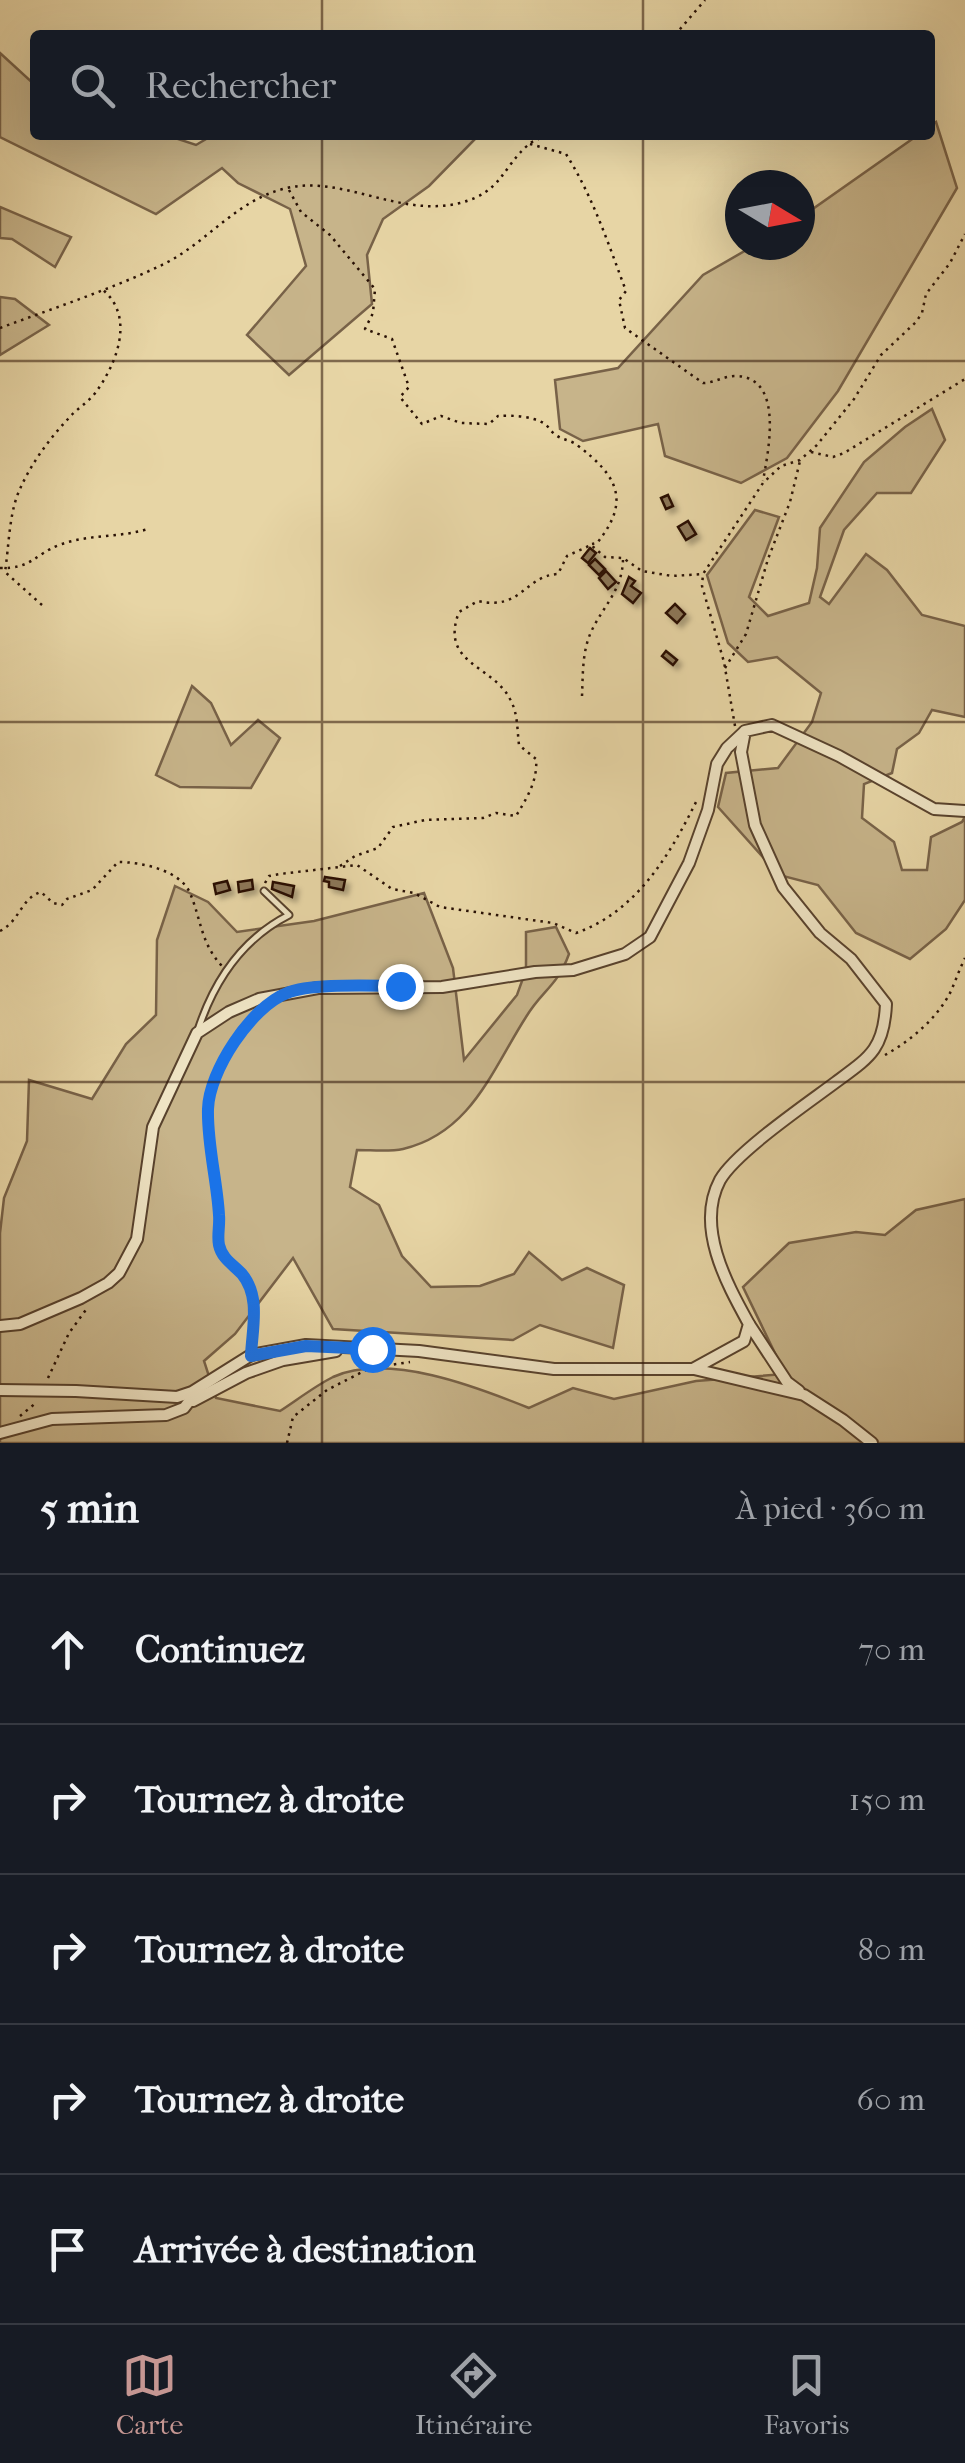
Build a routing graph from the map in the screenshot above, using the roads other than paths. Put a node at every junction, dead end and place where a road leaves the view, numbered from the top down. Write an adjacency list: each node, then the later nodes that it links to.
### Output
1 (741, 734): 2 (street); 4 (street); 5 (street)
2 (965, 812)
3 (264, 891): 4 (lane)
4 (197, 1033): 6 (street)
5 (749, 1324): 8 (street); 11 (street)
6 (0, 1326)
7 (350, 1348): 8 (street); 9 (street); 12 (street)
8 (693, 1369): 11 (street)
9 (199, 1388): 10 (street); 12 (street)
10 (0, 1390)
11 (804, 1395): 14 (street)
12 (192, 1401): 13 (street)
13 (0, 1433)
14 (872, 1443)

